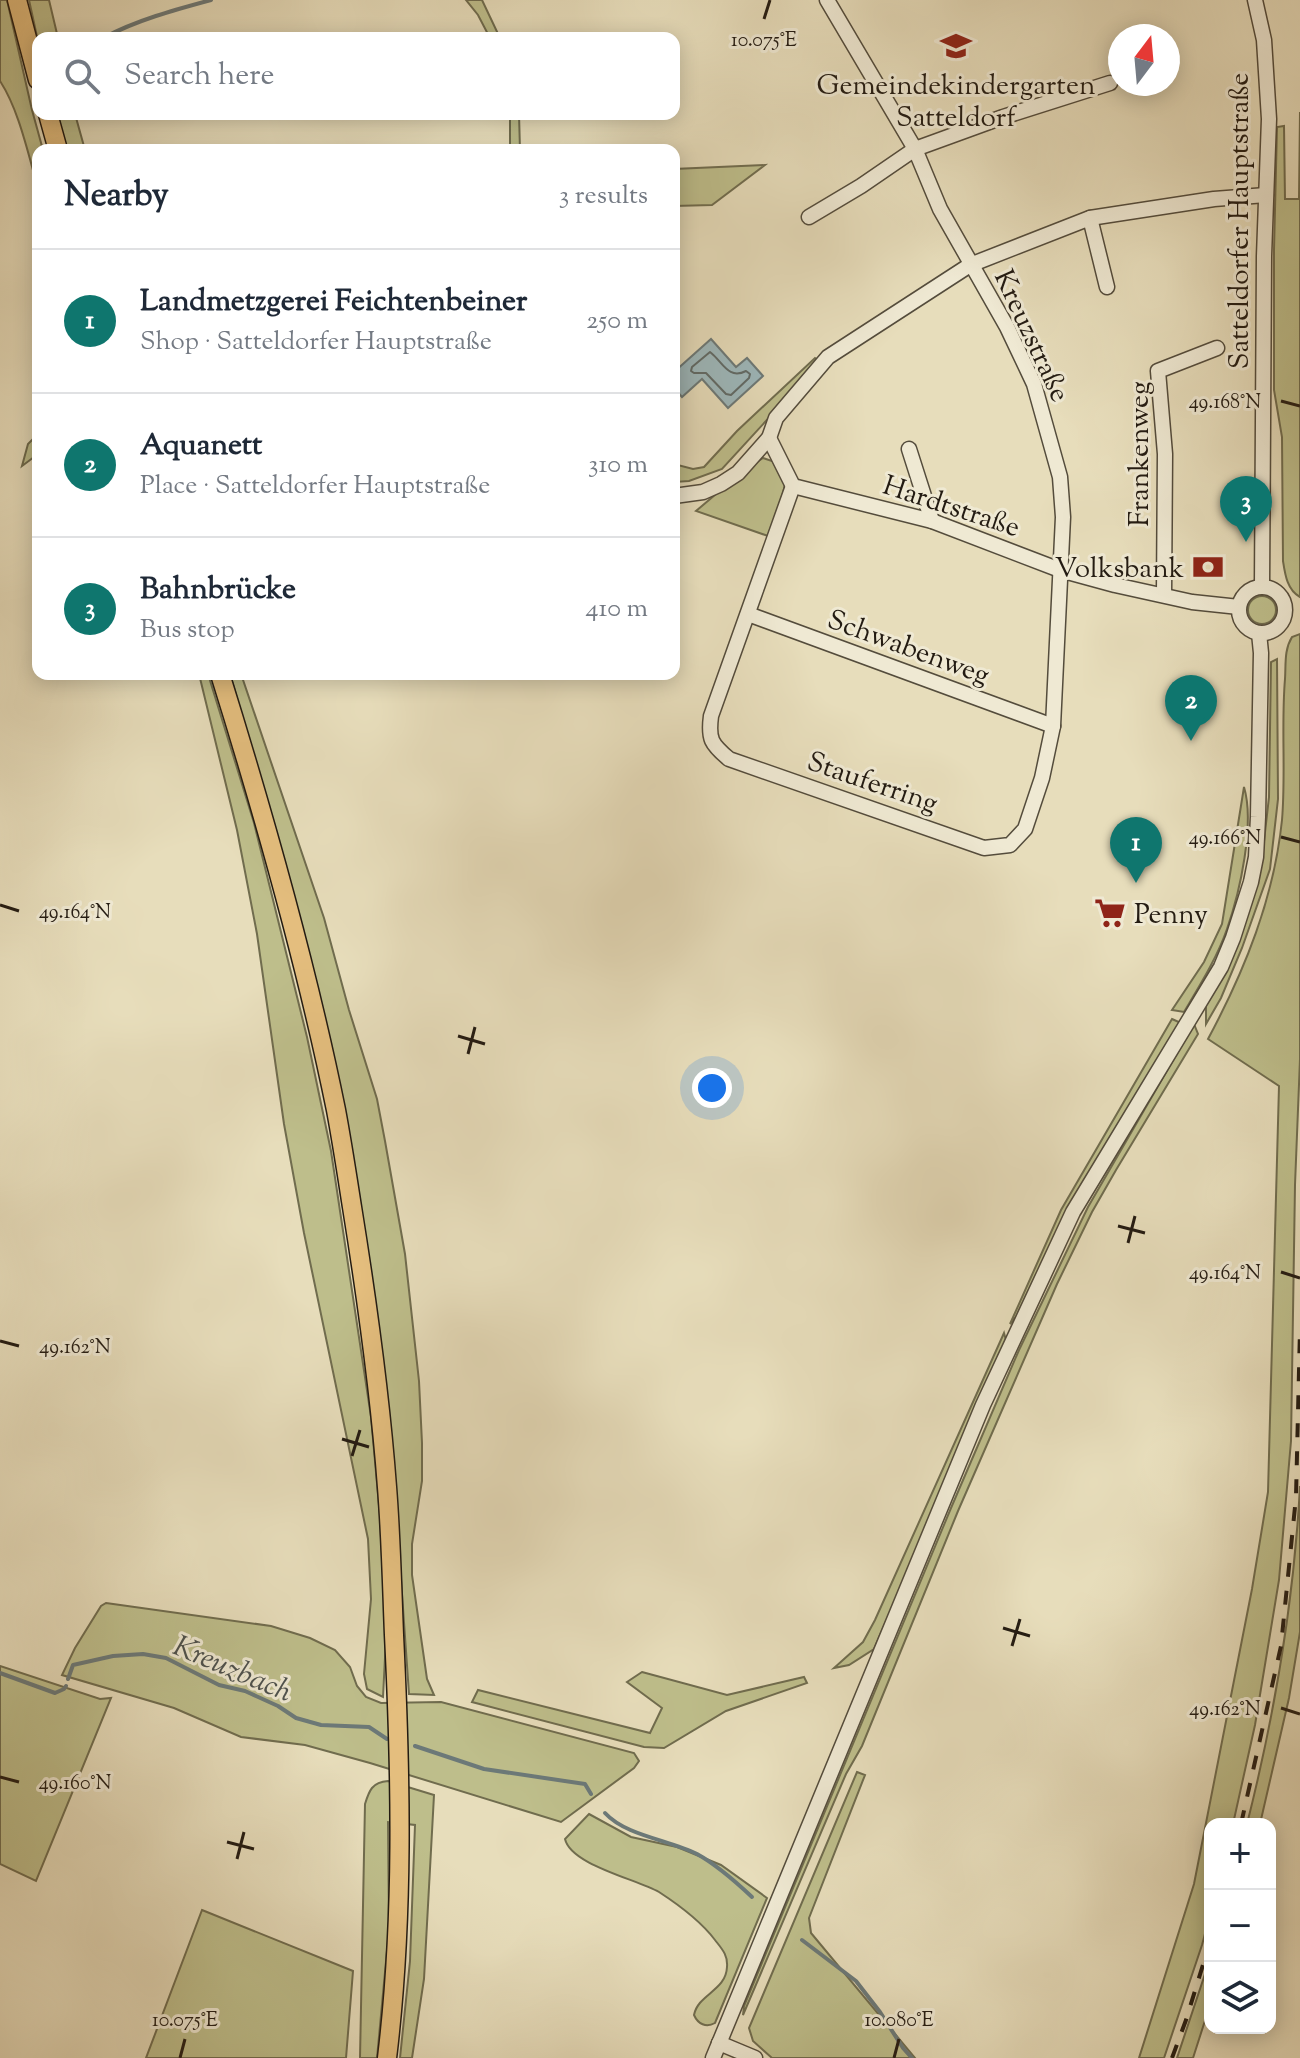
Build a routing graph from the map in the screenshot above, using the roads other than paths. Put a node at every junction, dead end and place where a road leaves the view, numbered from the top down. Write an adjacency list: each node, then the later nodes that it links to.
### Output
1 (17, 0): 4 (main road)
2 (827, 0): 8 (street, Kreuzstraße)
3 (1255, 0): 9 (street, Satteldorfer Hauptstraße)
4 (32, 57)
5 (1108, 84): 8 (street)
6 (50, 120): 7 (main road)
7 (56, 144)
8 (915, 149): 10 (street); 12 (street, Kreuzstraße)
9 (1266, 195): 11 (street); 21 (street, Satteldorfer Hauptstraße)
10 (809, 217)
11 (1090, 218): 12 (street); 13 (street)
12 (970, 265): 15 (street); 20 (street, Kreuzstraße)
13 (1107, 287)
14 (1217, 348): 22 (street, Frankenweg)
15 (769, 438): 17 (street); 18 (street)
16 (909, 449): 19 (street)
17 (793, 486): 19 (street, Hardtstraße); 25 (street, Stauferring)
18 (680, 495)
19 (932, 521): 20 (street, Hardtstraße)
20 (1060, 570): 22 (street, Hardtstraße); 29 (street, Stauferring)
21 (1262, 587): 23 (street); 24 (street)
22 (1164, 595): 23 (street, Hardtstraße)
23 (1239, 607): 27 (street)
24 (1284, 613): 26 (street); 27 (street)
25 (748, 614): 29 (street, Schwabenweg); 29 (street, Stauferring)
26 (1300, 616)
27 (1259, 633): 30 (street)
28 (222, 680): 31 (main road)
29 (1053, 726)
30 (719, 2043): 32 (street); 33 (street)
31 (387, 2058)
32 (713, 2058)
33 (755, 2058)

